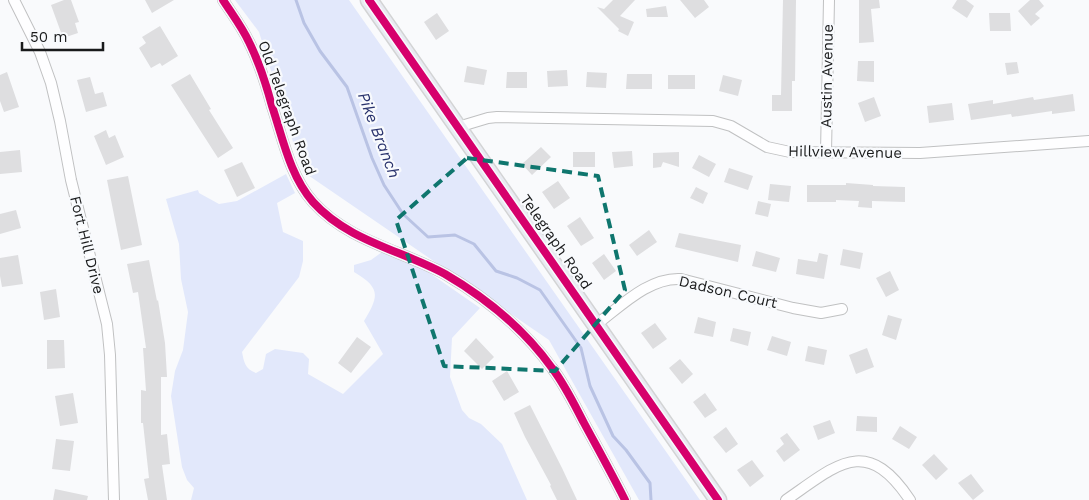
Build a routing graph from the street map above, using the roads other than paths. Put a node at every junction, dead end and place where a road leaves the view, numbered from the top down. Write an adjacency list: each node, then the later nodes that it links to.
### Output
1 (14, 0): 10 (street, Fort Hill Drive)
2 (224, 0): 11 (street, Old Telegraph Road)
3 (369, 0): 5 (main road, Telegraph Road)
4 (829, 0): 7 (street, Austin Avenue)
5 (458, 127): 7 (street, Hillview Avenue); 9 (main road, Telegraph Road)
6 (1089, 141): 7 (street, Hillview Avenue)
7 (826, 152)
8 (842, 309): 9 (street, Dadson Court)
9 (597, 324): 12 (main road, Telegraph Road)
10 (114, 500)
11 (625, 500)
12 (718, 500)
13 (786, 500): 14 (street)
14 (910, 500)

